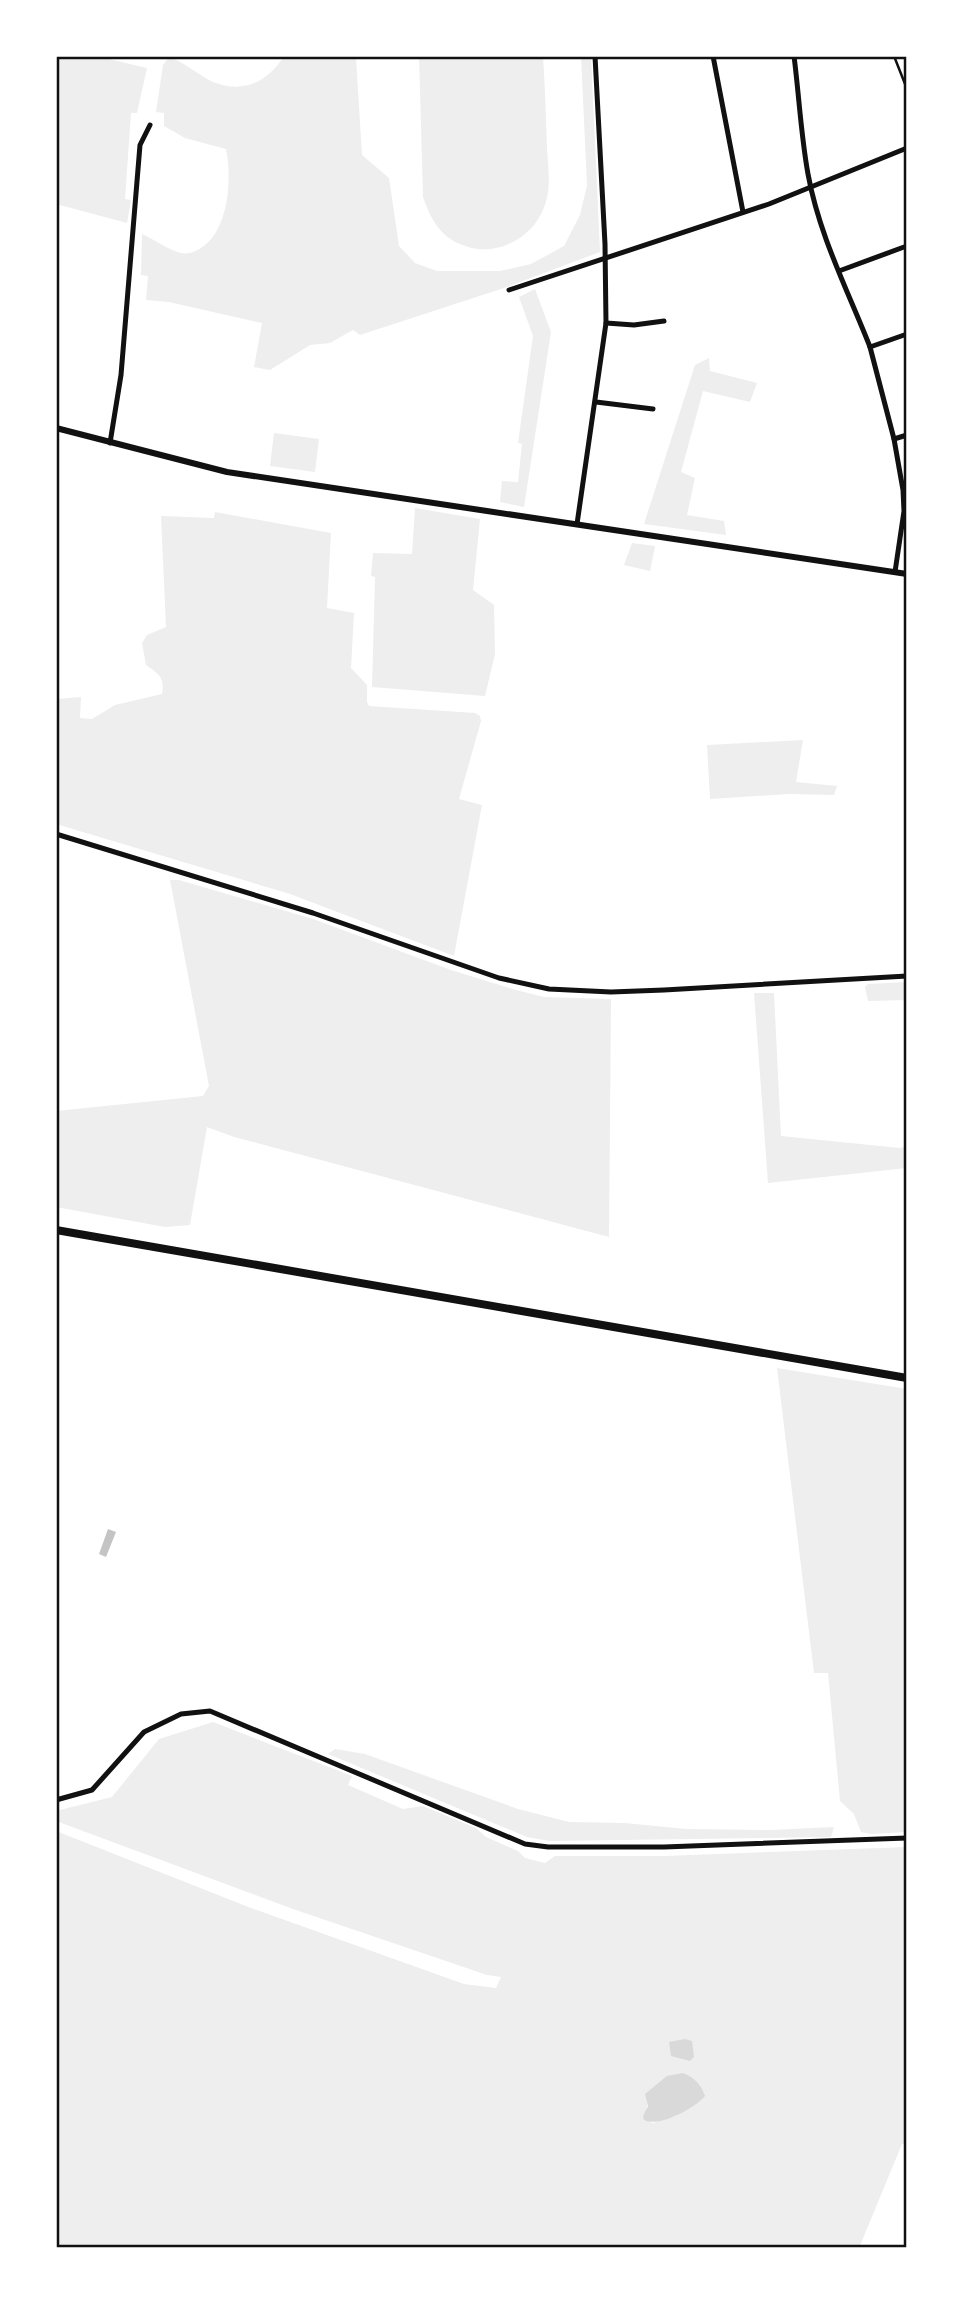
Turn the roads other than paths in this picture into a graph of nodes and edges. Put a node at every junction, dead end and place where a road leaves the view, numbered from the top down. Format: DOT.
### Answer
graph roads {
  1 [pos="595,56"];
  2 [pos="713,56"];
  3 [pos="794,56"];
  4 [pos="894,56"];
  5 [pos="907,89"];
  6 [pos="150,125"];
  7 [pos="907,148"];
  8 [pos="812,188"];
  9 [pos="743,212"];
  10 [pos="904,247"];
  11 [pos="606,257"];
  12 [pos="839,271"];
  13 [pos="509,290"];
  14 [pos="664,321"];
  15 [pos="606,323"];
  16 [pos="907,334"];
  17 [pos="870,347"];
  18 [pos="596,402"];
  19 [pos="653,409"];
  20 [pos="56,428"];
  21 [pos="907,435"];
  22 [pos="894,439"];
  23 [pos="110,443"];
  24 [pos="576,524"];
  25 [pos="895,572"];
  26 [pos="907,574"];
  27 [pos="56,834"];
  28 [pos="907,976"];
  29 [pos="56,1230"];
  30 [pos="907,1378"];
  31 [pos="56,1800"];
  32 [pos="907,1838"];
  1 -- 11 [label="street"];
  2 -- 9 [label="street"];
  3 -- 8 [label="street"];
  4 -- 5 [label="lane"];
  6 -- 23 [label="street"];
  7 -- 8 [label="street"];
  8 -- 9 [label="street"];
  8 -- 12 [label="street"];
  9 -- 11 [label="street"];
  10 -- 12 [label="street"];
  11 -- 13 [label="street"];
  11 -- 15 [label="street"];
  12 -- 17 [label="street"];
  14 -- 15 [label="street"];
  15 -- 18 [label="street"];
  16 -- 17 [label="street"];
  17 -- 22 [label="street"];
  18 -- 19 [label="street"];
  18 -- 24 [label="street"];
  20 -- 23 [label="street"];
  21 -- 22 [label="street"];
  22 -- 25 [label="street"];
  23 -- 24 [label="street"];
  24 -- 25 [label="street"];
  25 -- 26 [label="street"];
  27 -- 28 [label="street"];
  29 -- 30 [label="main road"];
  31 -- 32 [label="street"];
}
